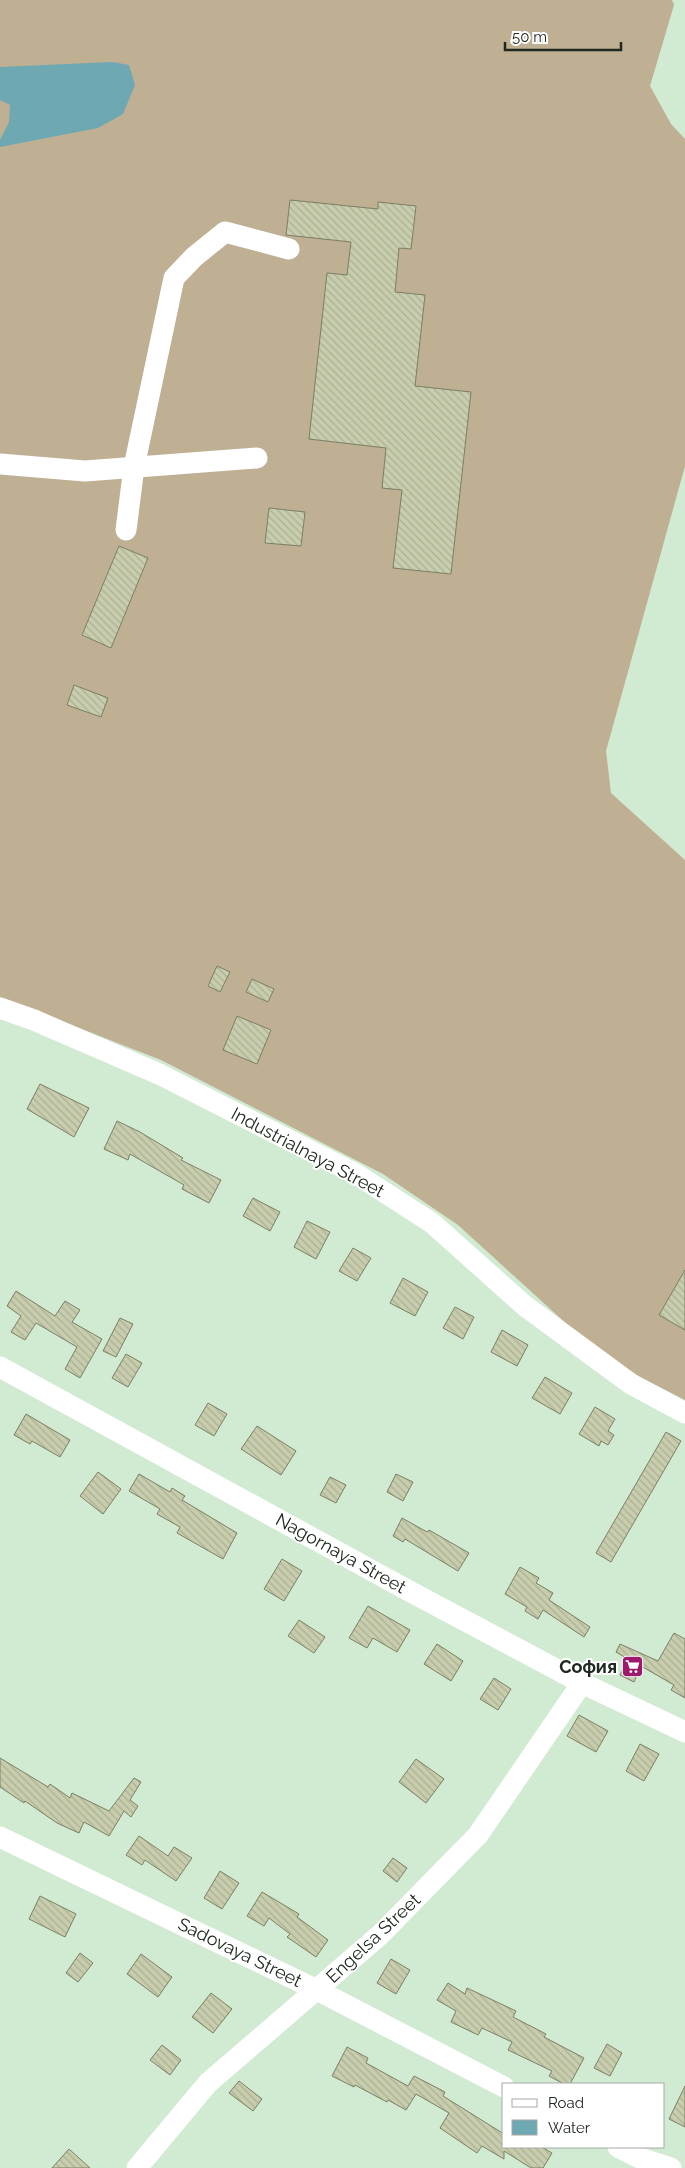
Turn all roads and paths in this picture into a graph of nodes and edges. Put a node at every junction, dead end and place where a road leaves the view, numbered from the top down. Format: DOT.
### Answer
graph roads {
  1 [pos="289,249"];
  2 [pos="257,458"];
  3 [pos="0,464"];
  4 [pos="134,467"];
  5 [pos="126,530"];
  6 [pos="0,1008"];
  7 [pos="0,1367"];
  8 [pos="685,1413"];
  9 [pos="582,1683"];
  10 [pos="685,1732"];
  11 [pos="0,1837"];
  12 [pos="317,1990"];
  13 [pos="502,2086"];
  14 [pos="620,2148"];
  15 [pos="137,2168"];
  16 [pos="671,2168"];
  1 -- 4 [label="street"];
  2 -- 4 [label="street"];
  3 -- 4 [label="street"];
  4 -- 5 [label="street"];
  6 -- 8 [label="street, Industrialnaya Street"];
  7 -- 9 [label="street, Nagornaya Street"];
  9 -- 10 [label="street, Nagornaya Street"];
  9 -- 12 [label="street, Engelsa Street"];
  11 -- 12 [label="street, Sadovaya Street"];
  12 -- 13 [label="street, Sadovaya Street"];
  12 -- 15 [label="street, Engelsa Street"];
  14 -- 16 [label="street"];
}
